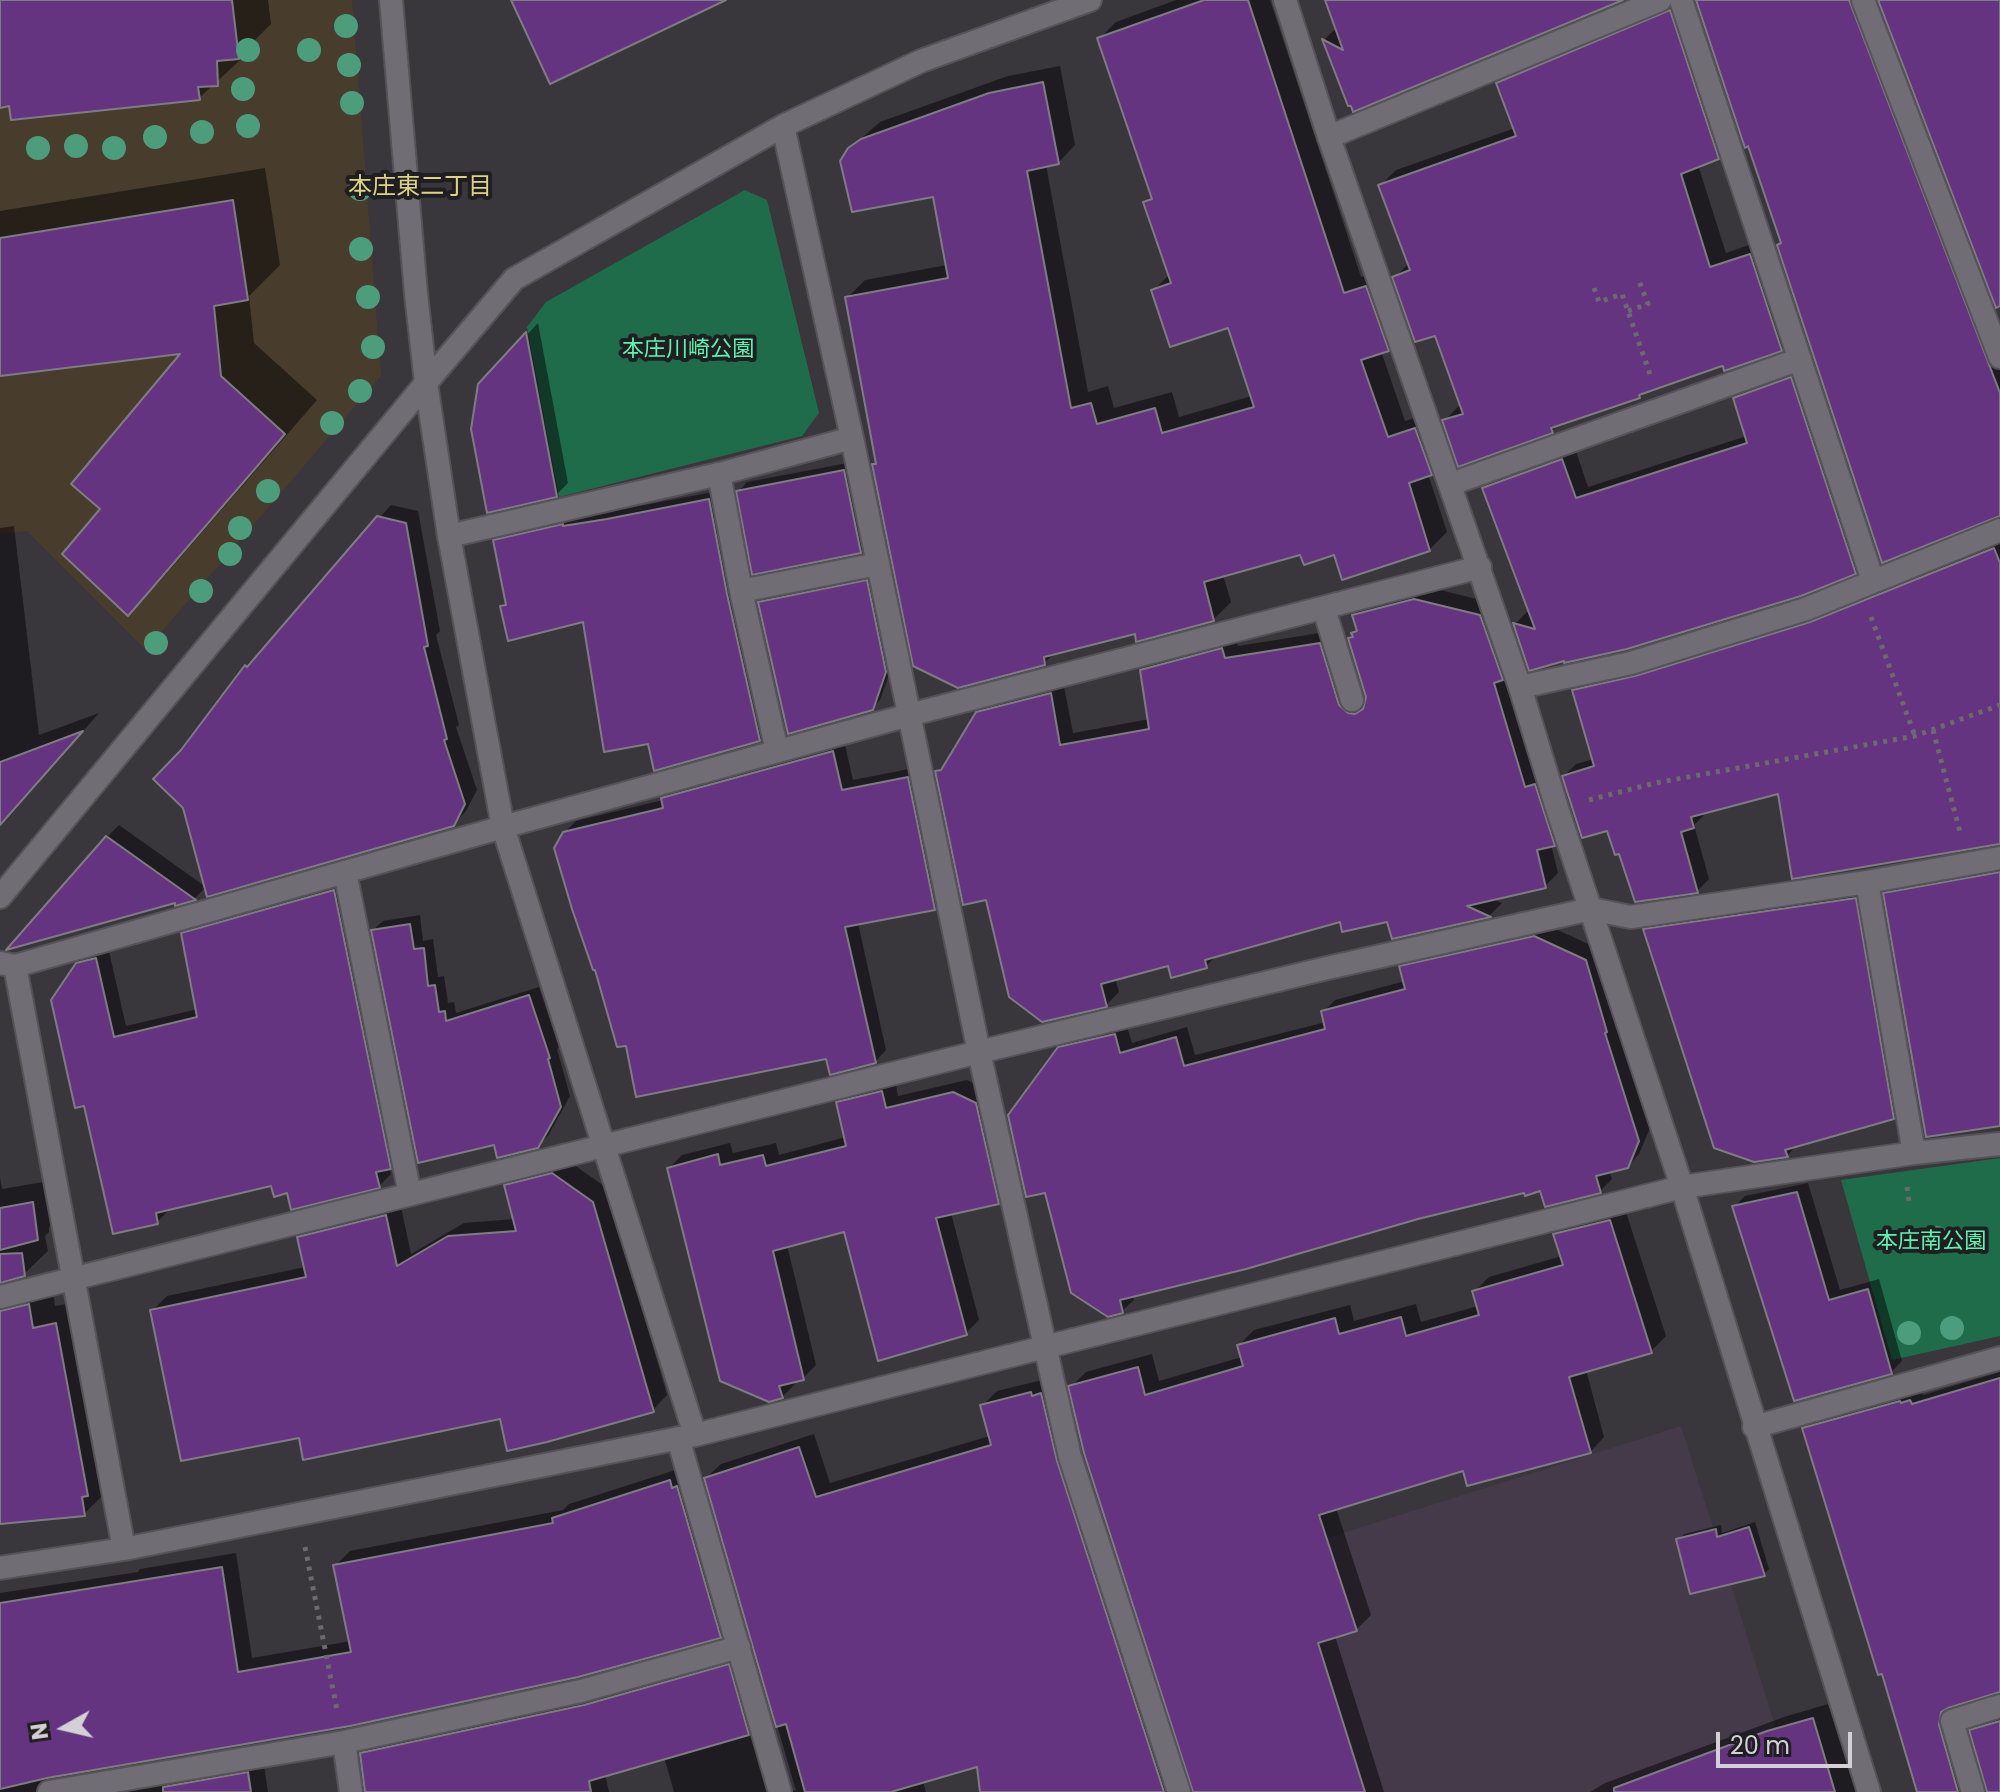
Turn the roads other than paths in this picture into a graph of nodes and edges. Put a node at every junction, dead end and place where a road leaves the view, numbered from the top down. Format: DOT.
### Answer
graph roads {
  1 [pos="391,0"];
  2 [pos="1090,0"];
  3 [pos="1285,0"];
  4 [pos="1660,0"];
  5 [pos="1681,0"];
  6 [pos="1863,0"];
  7 [pos="783,126"];
  8 [pos="1329,137"];
  9 [pos="2000,357"];
  10 [pos="1800,359"];
  11 [pos="426,383"];
  12 [pos="852,438"];
  13 [pos="719,474"];
  14 [pos="1451,484"];
  15 [pos="2000,530"];
  16 [pos="449,536"];
  17 [pos="878,564"];
  18 [pos="1480,567"];
  19 [pos="1867,584"];
  20 [pos="741,591"];
  21 [pos="1324,609"];
  22 [pos="1520,687"];
  23 [pos="1352,700"];
  24 [pos="909,715"];
  25 [pos="777,751"];
  26 [pos="503,827"];
  27 [pos="2000,858"];
  28 [pos="345,872"];
  29 [pos="1867,882"];
  30 [pos="0,897"];
  31 [pos="1591,909"];
  32 [pos="7,965"];
  33 [pos="979,1052"];
  34 [pos="2000,1144"];
  35 [pos="605,1146"];
  36 [pos="1914,1153"];
  37 [pos="1682,1187"];
  38 [pos="410,1194"];
  39 [pos="72,1279"];
  40 [pos="0,1297"];
  41 [pos="1045,1345"];
  42 [pos="2000,1358"];
  43 [pos="1754,1427"];
  44 [pos="686,1436"];
  45 [pos="124,1549"];
  46 [pos="0,1568"];
  47 [pos="739,1647"];
  48 [pos="2000,1706"];
  49 [pos="344,1742"];
  50 [pos="49,1792"];
  51 [pos="351,1792"];
  52 [pos="780,1792"];
  53 [pos="1179,1792"];
  54 [pos="1869,1792"];
  55 [pos="1973,1792"];
  1 -- 11 [label="street"];
  2 -- 7 [label="street"];
  3 -- 8 [label="street"];
  4 -- 8 [label="street"];
  5 -- 10 [label="street"];
  6 -- 9 [label="street"];
  7 -- 11 [label="street"];
  7 -- 12 [label="street"];
  8 -- 14 [label="street"];
  10 -- 14 [label="street"];
  10 -- 19 [label="street"];
  11 -- 16 [label="street"];
  11 -- 30 [label="street"];
  12 -- 13 [label="street"];
  12 -- 17 [label="street"];
  13 -- 16 [label="street"];
  13 -- 20 [label="street"];
  14 -- 18 [label="street"];
  15 -- 19 [label="street"];
  16 -- 26 [label="street"];
  17 -- 20 [label="street"];
  17 -- 24 [label="street"];
  18 -- 21 [label="street"];
  18 -- 22 [label="street"];
  19 -- 22 [label="street"];
  20 -- 25 [label="street"];
  21 -- 23 [label="street"];
  21 -- 24 [label="street"];
  22 -- 31 [label="street"];
  24 -- 25 [label="street"];
  24 -- 33 [label="street"];
  25 -- 26 [label="street"];
  26 -- 28 [label="street"];
  26 -- 35 [label="street"];
  27 -- 29 [label="street"];
  28 -- 32 [label="street"];
  28 -- 38 [label="street"];
  29 -- 31 [label="street"];
  29 -- 36 [label="street"];
  31 -- 33 [label="street"];
  31 -- 37 [label="street"];
  32 -- 39 [label="street"];
  33 -- 35 [label="street"];
  33 -- 41 [label="street"];
  34 -- 36 [label="street"];
  35 -- 38 [label="street"];
  35 -- 44 [label="street"];
  36 -- 37 [label="street"];
  37 -- 41 [label="street"];
  37 -- 43 [label="street"];
  38 -- 39 [label="street"];
  39 -- 40 [label="street"];
  39 -- 45 [label="street"];
  41 -- 44 [label="street"];
  41 -- 53 [label="street"];
  42 -- 43 [label="street"];
  43 -- 54 [label="street"];
  44 -- 45 [label="street"];
  44 -- 47 [label="street"];
  45 -- 46 [label="street"];
  47 -- 49 [label="street"];
  47 -- 52 [label="street"];
  48 -- 55 [label="street"];
  49 -- 50 [label="street"];
  49 -- 51 [label="street"];
}
